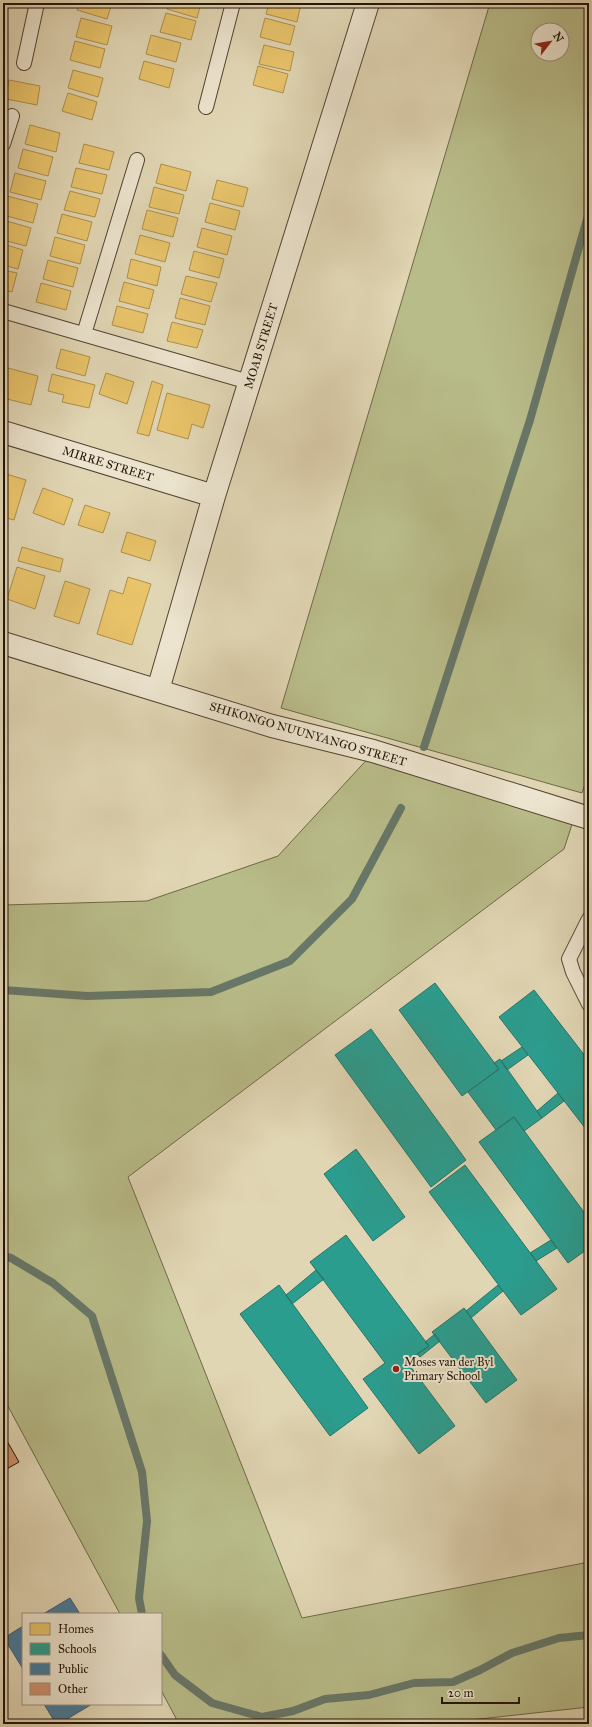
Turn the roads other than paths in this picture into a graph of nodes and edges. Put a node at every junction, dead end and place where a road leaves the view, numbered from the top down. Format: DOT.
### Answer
graph roads {
  1 [pos="37,3"];
  2 [pos="233,3"];
  3 [pos="368,3"];
  4 [pos="24,63"];
  5 [pos="206,106"];
  6 [pos="12,116"];
  7 [pos="3,144"];
  8 [pos="137,160"];
  9 [pos="3,310"];
  10 [pos="84,334"];
  11 [pos="249,382"];
  12 [pos="3,432"];
  13 [pos="214,496"];
  14 [pos="3,643"];
  15 [pos="158,690"];
  16 [pos="589,818"];
  17 [pos="589,919"];
  18 [pos="589,1004"];
  1 -- 4 [label="lane"];
  2 -- 5 [label="lane"];
  3 -- 11 [label="street, MOAB STREET"];
  6 -- 7 [label="lane"];
  8 -- 10 [label="lane"];
  9 -- 10 [label="lane"];
  10 -- 11 [label="lane"];
  11 -- 13 [label="street, MOAB STREET"];
  12 -- 13 [label="street, MIRRE STREET"];
  13 -- 15 [label="street, MOAB STREET"];
  14 -- 15 [label="street, SHIKONGO NUUNYANGO STREET"];
  15 -- 16 [label="street, SHIKONGO NUUNYANGO STREET"];
  17 -- 18 [label="lane"];
}
